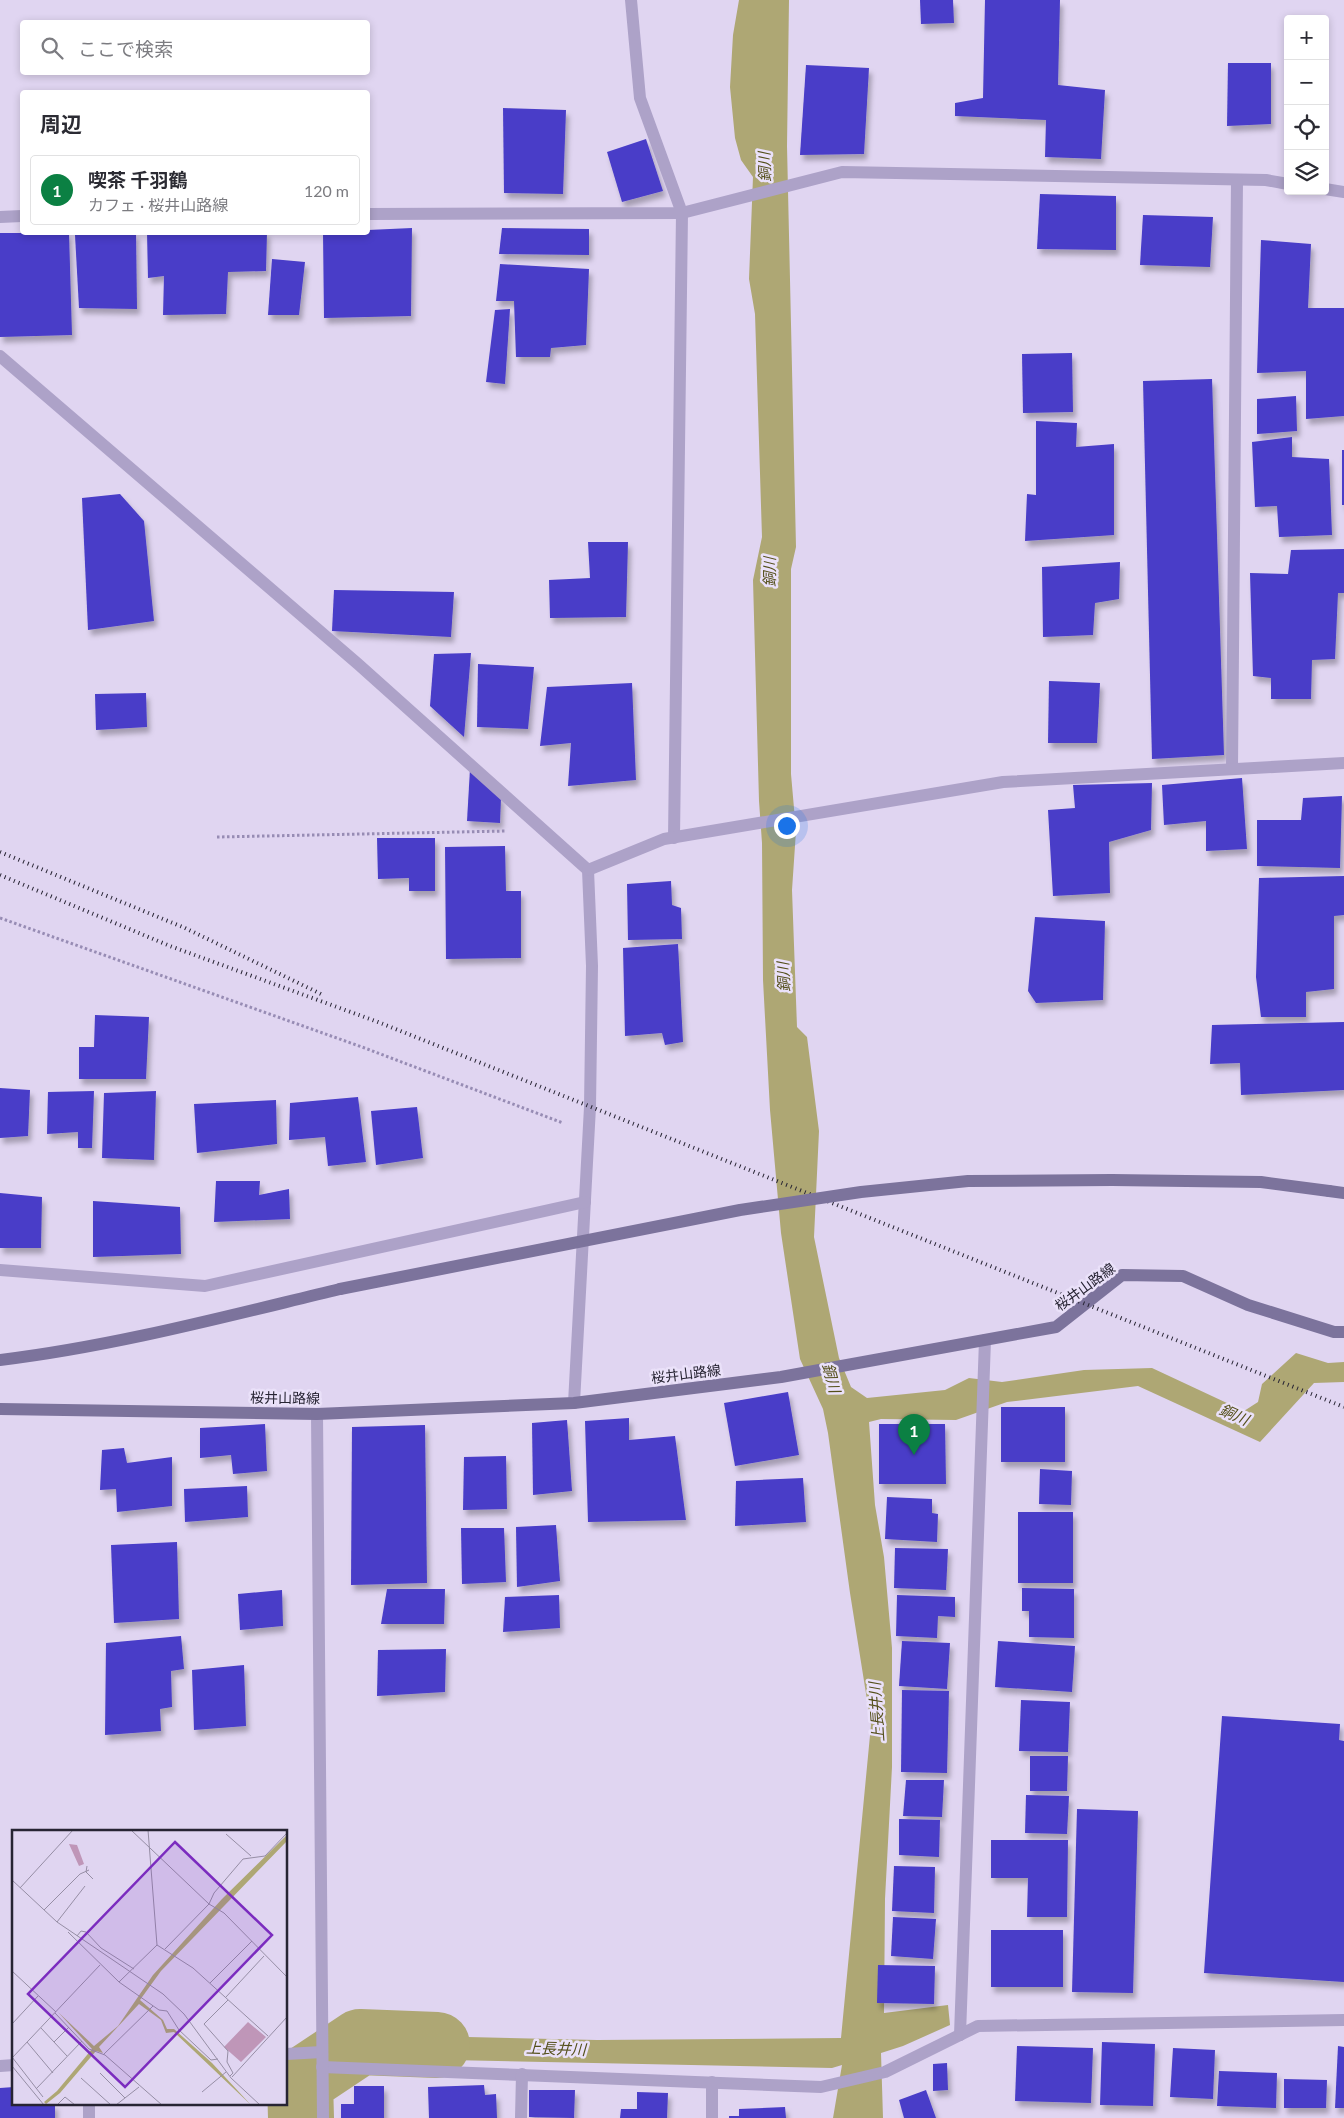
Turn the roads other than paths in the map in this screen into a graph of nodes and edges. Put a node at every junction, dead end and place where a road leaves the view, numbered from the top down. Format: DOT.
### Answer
graph roads {
  1 [pos="631,0"];
  2 [pos="1237,180"];
  3 [pos="1284,184"];
  4 [pos="1329,190"];
  5 [pos="1344,192"];
  6 [pos="682,213"];
  7 [pos="370,214"];
  8 [pos="20,216"];
  9 [pos="0,217"];
  10 [pos="0,356"];
  11 [pos="1344,763"];
  12 [pos="1232,769"];
  13 [pos="674,838"];
  14 [pos="588,870"];
  15 [pos="1344,1193"];
  16 [pos="585,1202"];
  17 [pos="0,1270"];
  18 [pos="1344,1332"];
  19 [pos="985,1340"];
  20 [pos="0,1360"];
  21 [pos="574,1403"];
  22 [pos="0,1409"];
  23 [pos="317,1414"];
  24 [pos="1344,2020"];
  25 [pos="960,2035"];
  26 [pos="322,2052"];
  27 [pos="288,2054"];
  28 [pos="322,2067"];
  29 [pos="522,2074"];
  30 [pos="712,2082"];
  31 [pos="323,2118"];
  32 [pos="521,2118"];
  33 [pos="712,2118"];
  1 -- 6 [label="street"];
  2 -- 3 [label="street"];
  2 -- 6 [label="street"];
  2 -- 12 [label="street"];
  4 -- 5 [label="street"];
  6 -- 7 [label="street"];
  6 -- 13 [label="street"];
  8 -- 9 [label="street"];
  10 -- 14 [label="street"];
  11 -- 12 [label="street"];
  12 -- 13 [label="street"];
  13 -- 14 [label="street"];
  14 -- 16 [label="street"];
  15 -- 20 [label="main road, bridge"];
  16 -- 17 [label="street"];
  16 -- 21 [label="street"];
  18 -- 19 [label="main road, 桜井山路線"];
  19 -- 21 [label="main road, 桜井山路線"];
  19 -- 25 [label="street"];
  21 -- 23 [label="main road, 桜井山路線"];
  22 -- 23 [label="main road, 桜井山路線"];
  23 -- 26 [label="street"];
  24 -- 25 [label="street"];
  25 -- 30 [label="street"];
  26 -- 27 [label="street"];
  26 -- 28 [label="street"];
  28 -- 29 [label="street"];
  28 -- 31 [label="street"];
  29 -- 30 [label="street"];
  29 -- 32 [label="street"];
  30 -- 33 [label="street"];
}
